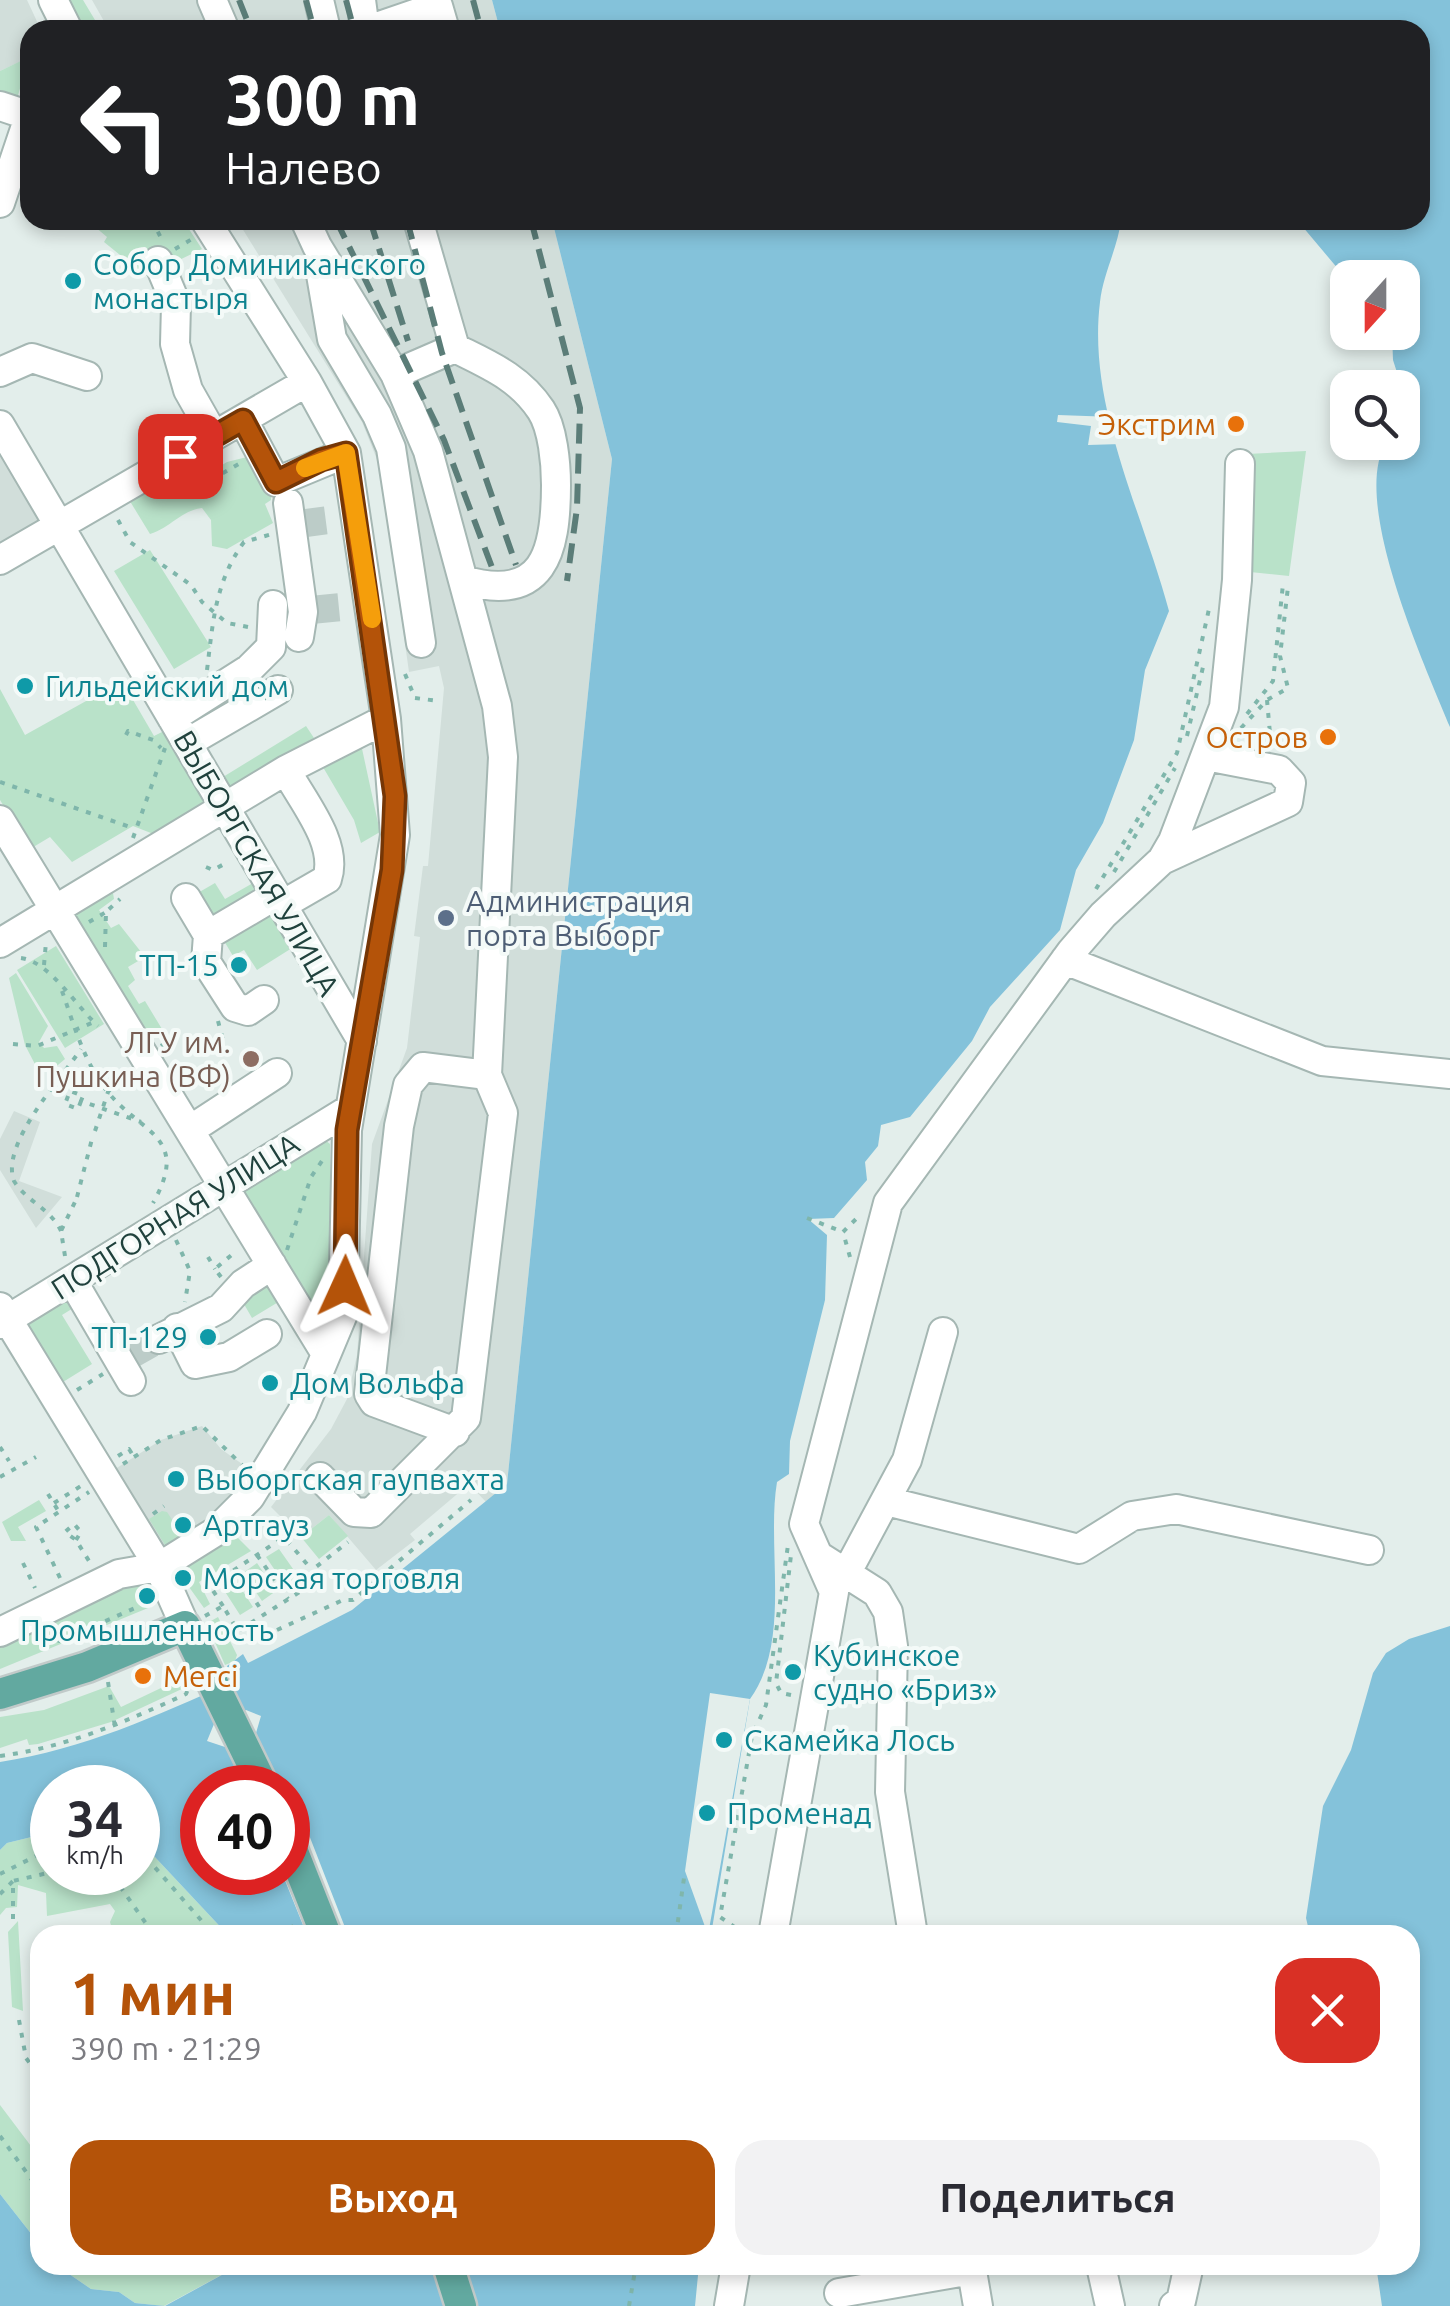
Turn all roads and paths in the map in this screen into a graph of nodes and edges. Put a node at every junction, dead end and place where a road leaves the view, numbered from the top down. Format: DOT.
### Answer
graph roads {
  1 [pos="397,20"];
  2 [pos="442,20"];
  3 [pos="20,144"];
  4 [pos="0,202"];
  5 [pos="211,230"];
  6 [pos="309,230"];
  7 [pos="421,230"];
  8 [pos="316,246"];
  9 [pos="158,262"];
  10 [pos="454,348"];
  11 [pos="0,372"];
  12 [pos="395,374"];
  13 [pos="87,376"];
  14 [pos="308,382"];
  15 [pos="243,420"];
  16 [pos="0,426"];
  17 [pos="214,436"];
  18 [pos="346,453"];
  19 [pos="1240,464"];
  20 [pos="237,465"];
  21 [pos="146,475"];
  22 [pos="106,499"];
  23 [pos="286,522"];
  24 [pos="59,526"];
  25 [pos="0,560"];
  26 [pos="463,580"];
  27 [pos="1210,603"];
  28 [pos="1217,606"];
  29 [pos="216,613"];
  30 [pos="273,615"];
  31 [pos="304,620"];
  32 [pos="420,643"];
  33 [pos="404,674"];
  34 [pos="268,692"];
  35 [pos="204,698"];
  36 [pos="440,700"];
  37 [pos="386,720"];
  38 [pos="126,735"];
  39 [pos="173,738"];
  40 [pos="1206,756"];
  41 [pos="286,770"];
  42 [pos="0,782"];
  43 [pos="224,808"];
  44 [pos="0,820"];
  45 [pos="241,854"];
  46 [pos="1162,860"];
  47 [pos="206,867"];
  48 [pos="120,890"];
  49 [pos="186,898"];
  50 [pos="1091,898"];
  51 [pos="279,900"];
  52 [pos="1095,905"];
  53 [pos="55,910"];
  54 [pos="106,912"];
  55 [pos="78,928"];
  56 [pos="208,935"];
  57 [pos="4,943"];
  58 [pos="105,950"];
  59 [pos="1065,960"];
  60 [pos="62,991"];
  61 [pos="264,1000"];
  62 [pos="94,1022"];
  63 [pos="104,1030"];
  64 [pos="76,1032"];
  65 [pos="170,1040"];
  66 [pos="362,1041"];
  67 [pos="13,1044"];
  68 [pos="176,1044"];
  69 [pos="82,1049"];
  70 [pos="145,1058"];
  71 [pos="277,1073"];
  72 [pos="1450,1074"];
  73 [pos="487,1075"];
  74 [pos="108,1092"];
  75 [pos="81,1101"];
  76 [pos="102,1109"];
  77 [pos="350,1109"];
  78 [pos="145,1123"];
  79 [pos="190,1130"];
  80 [pos="334,1148"];
  81 [pos="224,1186"];
  82 [pos="162,1188"];
  83 [pos="868,1207"];
  84 [pos="160,1213"];
  85 [pos="807,1218"];
  86 [pos="61,1231"];
  87 [pos="843,1232"];
  88 [pos="208,1257"];
  89 [pos="272,1265"];
  90 [pos="853,1267"];
  91 [pos="215,1269"];
  92 [pos="72,1280"];
  93 [pos="2,1317"];
  94 [pos="287,1322"];
  95 [pos="943,1332"];
  96 [pos="168,1333"];
  97 [pos="326,1354"];
  98 [pos="126,1367"];
  99 [pos="96,1379"];
  100 [pos="68,1395"];
  101 [pos="456,1432"];
  102 [pos="0,1447"];
  103 [pos="130,1449"];
  104 [pos="36,1457"];
  105 [pos="134,1457"];
  106 [pos="9,1462"];
  107 [pos="115,1470"];
  108 [pos="250,1470"];
  109 [pos="0,1477"];
  110 [pos="320,1478"];
  111 [pos="92,1480"];
  112 [pos="96,1488"];
  113 [pos="48,1494"];
  114 [pos="471,1500"];
  115 [pos="886,1501"];
  116 [pos="54,1503"];
  117 [pos="164,1506"];
  118 [pos="59,1512"];
  119 [pos="148,1517"];
  120 [pos="76,1540"];
  121 [pos="348,1542"];
  122 [pos="1369,1550"];
  123 [pos="83,1551"];
  124 [pos="256,1555"];
  125 [pos="822,1558"];
  126 [pos="22,1563"];
  127 [pos="159,1568"];
  128 [pos="234,1570"];
  129 [pos="312,1570"];
  130 [pos="847,1572"];
  131 [pos="358,1585"];
  132 [pos="66,1590"];
  133 [pos="364,1591"];
  134 [pos="288,1599"];
  135 [pos="42,1602"];
  136 [pos="100,1605"];
  137 [pos="223,1606"];
  138 [pos="134,1608"];
  139 [pos="264,1614"];
  140 [pos="108,1620"];
  141 [pos="195,1621"];
  142 [pos="277,1630"];
  143 [pos="0,1632"];
  144 [pos="31,1636"];
  145 [pos="197,1674"];
  146 [pos="109,1686"];
  147 [pos="0,1694"];
  148 [pos="802,1697"];
  149 [pos="115,1727"];
  150 [pos="0,1756"];
  151 [pos="250,1765"];
  152 [pos="30,1859"];
  153 [pos="685,1872"];
  154 [pos="160,1873"];
  155 [pos="0,1874"];
  156 [pos="30,1877"];
  157 [pos="13,1881"];
  158 [pos="0,1894"];
  159 [pos="126,1895"];
  160 [pos="310,1895"];
  161 [pos="12,1920"];
  162 [pos="145,1925"];
  163 [pos="205,1925"];
  164 [pos="322,1925"];
  165 [pos="677,1925"];
  166 [pos="731,1925"];
  167 [pos="776,1925"];
  168 [pos="911,1925"];
  169 [pos="19,2020"];
  170 [pos="30,2063"];
  171 [pos="0,2136"];
  172 [pos="30,2177"];
  173 [pos="451,2275"];
  174 [pos="634,2275"];
  175 [pos="734,2275"];
  176 [pos="935,2275"];
  177 [pos="973,2275"];
  178 [pos="1104,2275"];
  179 [pos="1186,2275"];
  180 [pos="839,2293"];
  181 [pos="461,2306"];
  182 [pos="629,2306"];
  183 [pos="729,2306"];
  184 [pos="978,2306"];
  185 [pos="1110,2306"];
  186 [pos="1174,2306"];
  1 -- 2 [label="street"];
  3 -- 4 [label="street"];
  5 -- 14 [label="street"];
  6 -- 8 [label="street"];
  7 -- 10 [label="street"];
  8 -- 12 [label="street"];
  8 -- 32 [label="street"];
  9 -- 17 [label="street"];
  10 -- 12 [label="street"];
  10 -- 26 [label="street"];
  11 -- 13 [label="street"];
  12 -- 26 [label="street"];
  14 -- 15 [label="street"];
  14 -- 18 [label="street"];
  15 -- 17 [label="street"];
  15 -- 18 [label="street"];
  16 -- 24 [label="street, ВЫБОРГСКАЯ УЛИЦА"];
  17 -- 21 [label="street"];
  18 -- 37 [label="street"];
  19 -- 40 [label="street"];
  20 -- 21 [label="path"];
  21 -- 22 [label="street"];
  22 -- 24 [label="street"];
  22 -- 29 [label="path"];
  23 -- 29 [label="path"];
  23 -- 31 [label="street"];
  24 -- 25 [label="street"];
  24 -- 39 [label="street, ВЫБОРГСКАЯ УЛИЦА"];
  26 -- 73 [label="street"];
  27 -- 50 [label="path"];
  28 -- 52 [label="path"];
  29 -- 30 [label="path"];
  29 -- 35 [label="path"];
  30 -- 35 [label="street"];
  33 -- 36 [label="path"];
  34 -- 39 [label="street"];
  35 -- 39 [label="street"];
  37 -- 41 [label="street"];
  37 -- 66 [label="street"];
  38 -- 39 [label="path"];
  39 -- 42 [label="path"];
  39 -- 43 [label="street, ВЫБОРГСКАЯ УЛИЦА"];
  40 -- 46 [label="street"];
  40 -- 46 [label="street"];
  41 -- 43 [label="street"];
  41 -- 51 [label="street"];
  43 -- 51 [label="street, ВЫБОРГСКАЯ УЛИЦА"];
  43 -- 53 [label="street"];
  44 -- 53 [label="street"];
  45 -- 47 [label="path"];
  46 -- 59 [label="street"];
  48 -- 54 [label="path"];
  49 -- 56 [label="street"];
  51 -- 56 [label="street"];
  51 -- 66 [label="street, ВЫБОРГСКАЯ УЛИЦА"];
  53 -- 57 [label="street"];
  53 -- 70 [label="street"];
  54 -- 55 [label="path"];
  54 -- 58 [label="path"];
  56 -- 61 [label="street"];
  57 -- 60 [label="path"];
  59 -- 72 [label="street"];
  59 -- 125 [label="street"];
  60 -- 62 [label="path"];
  60 -- 64 [label="path"];
  62 -- 63 [label="path"];
  62 -- 64 [label="path"];
  64 -- 67 [label="path"];
  64 -- 69 [label="path"];
  65 -- 68 [label="path"];
  66 -- 77 [label="street"];
  69 -- 74 [label="path"];
  69 -- 86 [label="path"];
  70 -- 74 [label="path"];
  70 -- 79 [label="street"];
  71 -- 79 [label="street"];
  73 -- 101 [label="street"];
  73 -- 101 [label="street"];
  74 -- 76 [label="path"];
  74 -- 78 [label="path"];
  75 -- 76 [label="path"];
  76 -- 78 [label="path"];
  76 -- 86 [label="path"];
  77 -- 81 [label="street, ПОДГОРНАЯ УЛИЦА"];
  77 -- 97 [label="street"];
  78 -- 82 [label="path"];
  79 -- 81 [label="street"];
  80 -- 89 [label="path"];
  81 -- 84 [label="street, ПОДГОРНАЯ УЛИЦА"];
  81 -- 89 [label="street"];
  82 -- 84 [label="path"];
  82 -- 84 [label="path"];
  83 -- 87 [label="path"];
  84 -- 92 [label="street, ПОДГОРНАЯ УЛИЦА"];
  84 -- 96 [label="path"];
  85 -- 87 [label="path"];
  86 -- 92 [label="path"];
  87 -- 90 [label="path"];
  88 -- 91 [label="path"];
  89 -- 94 [label="street"];
  89 -- 96 [label="street"];
  92 -- 93 [label="street, ПОДГОРНАЯ УЛИЦА"];
  92 -- 98 [label="street"];
  93 -- 127 [label="street"];
  94 -- 96 [label="street"];
  94 -- 97 [label="street"];
  95 -- 115 [label="street"];
  97 -- 127 [label="street"];
  99 -- 100 [label="path"];
  101 -- 110 [label="street"];
  102 -- 106 [label="path"];
  103 -- 105 [label="path"];
  104 -- 109 [label="path"];
  105 -- 107 [label="path"];
  105 -- 108 [label="path"];
  111 -- 116 [label="path"];
  112 -- 118 [label="path"];
  113 -- 116 [label="path"];
  114 -- 133 [label="path"];
  115 -- 122 [label="street"];
  115 -- 130 [label="street"];
  116 -- 118 [label="path"];
  117 -- 119 [label="path"];
  118 -- 132 [label="path"];
  120 -- 123 [label="path"];
  121 -- 129 [label="path"];
  124 -- 128 [label="path"];
  124 -- 129 [label="path"];
  124 -- 134 [label="path"];
  125 -- 130 [label="street"];
  125 -- 167 [label="street"];
  126 -- 135 [label="path"];
  127 -- 141 [label="street"];
  127 -- 143 [label="street"];
  128 -- 137 [label="path"];
  128 -- 139 [label="path"];
  129 -- 134 [label="path"];
  130 -- 168 [label="street"];
  131 -- 133 [label="path"];
  133 -- 142 [label="path"];
  134 -- 139 [label="path"];
  136 -- 140 [label="path"];
  137 -- 139 [label="path"];
  137 -- 141 [label="path"];
  138 -- 140 [label="path"];
  140 -- 144 [label="path"];
  141 -- 145 [label="main road"];
  141 -- 147 [label="main road"];
  145 -- 149 [label="path"];
  145 -- 151 [label="main road"];
  146 -- 149 [label="path"];
  148 -- 166 [label="path"];
  149 -- 150 [label="path"];
  152 -- 155 [label="path"];
  153 -- 165 [label="path"];
  154 -- 163 [label="path"];
  156 -- 157 [label="path"];
  157 -- 158 [label="path"];
  157 -- 161 [label="path"];
  159 -- 162 [label="path"];
  160 -- 164 [label="main road"];
  169 -- 170 [label="path"];
  171 -- 172 [label="path"];
  173 -- 181 [label="main road"];
  174 -- 182 [label="path"];
  175 -- 183 [label="street"];
  176 -- 180 [label="street"];
  177 -- 184 [label="street"];
  178 -- 185 [label="street"];
  179 -- 186 [label="street"];
}
